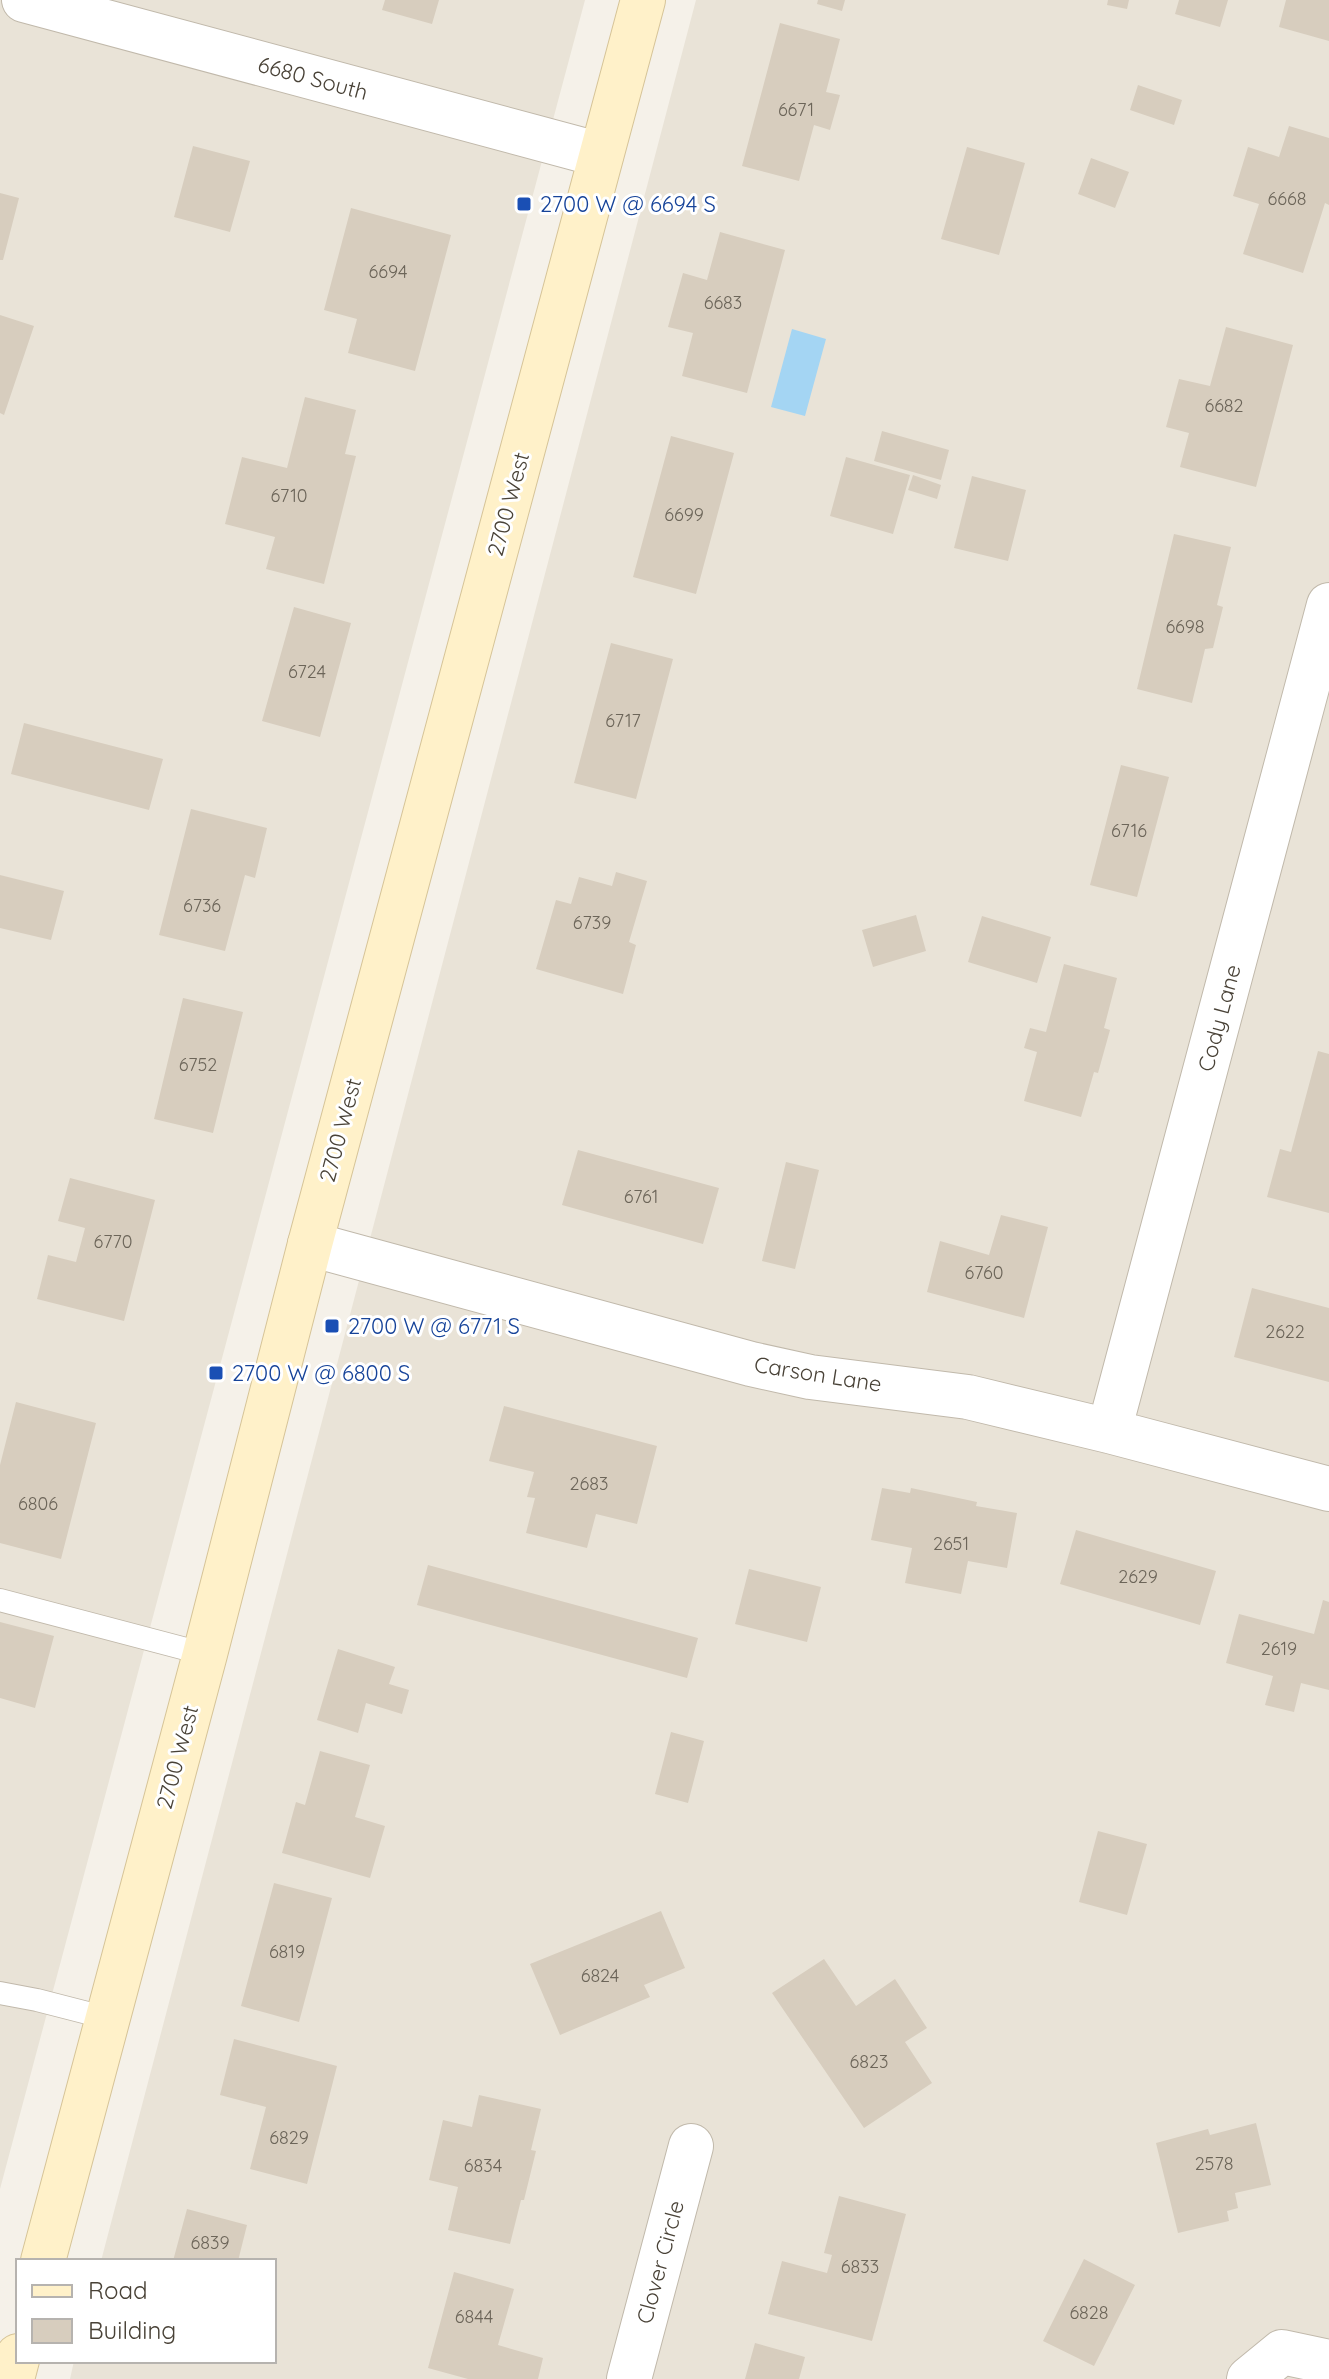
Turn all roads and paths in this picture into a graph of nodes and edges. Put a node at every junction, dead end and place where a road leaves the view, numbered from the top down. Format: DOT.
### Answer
graph roads {
  1 [pos="24,0"];
  2 [pos="643,0"];
  3 [pos="601,155"];
  4 [pos="1329,605"];
  5 [pos="310,1244"];
  6 [pos="1109,1431"];
  7 [pos="1329,1489"];
  8 [pos="0,1600"];
  9 [pos="205,1654"];
  10 [pos="0,1993"];
  11 [pos="107,2018"];
  12 [pos="691,2146"];
  13 [pos="44,2259"];
  14 [pos="1329,2362"];
  15 [pos="1266,2366"];
  16 [pos="629,2379"];
  1 -- 3 [label="street, 6680 South"];
  2 -- 3 [label="main road, 2700 West"];
  3 -- 5 [label="main road, 2700 West"];
  4 -- 6 [label="street, Cody Lane"];
  5 -- 6 [label="street, Carson Lane"];
  5 -- 9 [label="main road, 2700 West"];
  6 -- 7 [label="street, Carson Lane"];
  8 -- 9 [label="lane"];
  9 -- 11 [label="main road, 2700 West"];
  10 -- 11 [label="lane"];
  11 -- 13 [label="main road, 2700 West"];
  12 -- 16 [label="street, Clover Circle"];
  14 -- 15 [label="street"];
}
